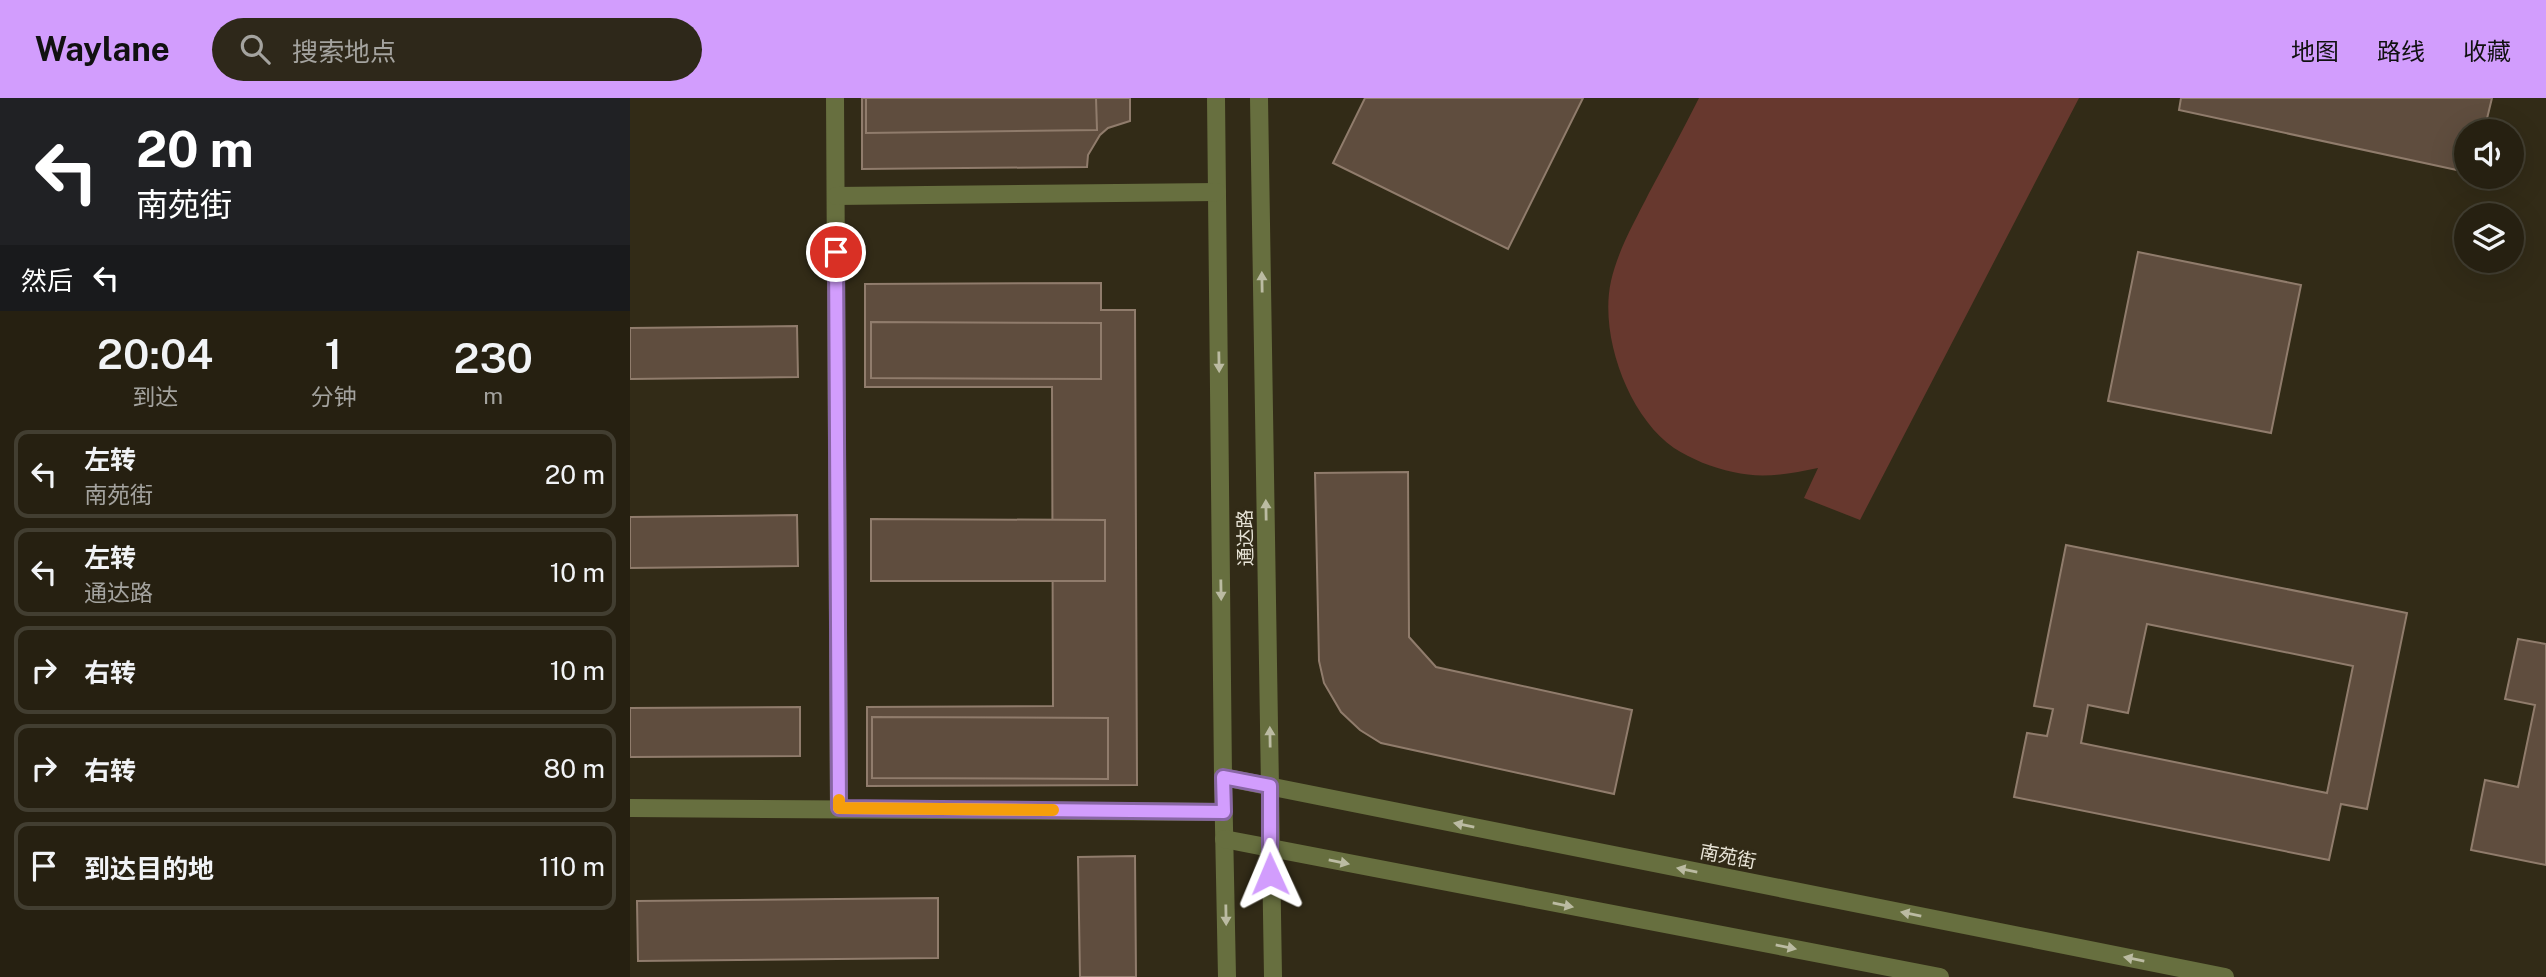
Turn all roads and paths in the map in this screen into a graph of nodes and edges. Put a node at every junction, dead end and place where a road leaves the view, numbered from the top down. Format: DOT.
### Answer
graph roads {
  1 [pos="835,98"];
  2 [pos="1216,98"];
  3 [pos="1259,98"];
  4 [pos="1217,191"];
  5 [pos="836,196"];
  6 [pos="1223,777"];
  7 [pos="1270,786"];
  8 [pos="630,808"];
  9 [pos="839,808"];
  10 [pos="1224,812"];
  11 [pos="1224,839"];
  12 [pos="1270,848"];
  13 [pos="1227,977"];
  14 [pos="1273,977"];
  15 [pos="1940,977"];
  16 [pos="2225,977"];
  1 -- 5 [label="street"];
  2 -- 4 [label="street, 通达路"];
  7 -- 3 [label="street, 通达路, one-way"];
  4 -- 5 [label="street"];
  4 -- 6 [label="street, 通达路, one-way"];
  5 -- 9 [label="street"];
  6 -- 7 [label="street, 南苑街"];
  6 -- 10 [label="street, 通达路"];
  7 -- 12 [label="street, 通达路"];
  16 -- 7 [label="street, 南苑街, one-way"];
  8 -- 9 [label="street"];
  9 -- 10 [label="street"];
  10 -- 11 [label="street, 通达路"];
  11 -- 12 [label="street"];
  11 -- 13 [label="street, 通达路, one-way"];
  12 -- 14 [label="street, 通达路"];
  12 -- 15 [label="street, one-way"];
}
